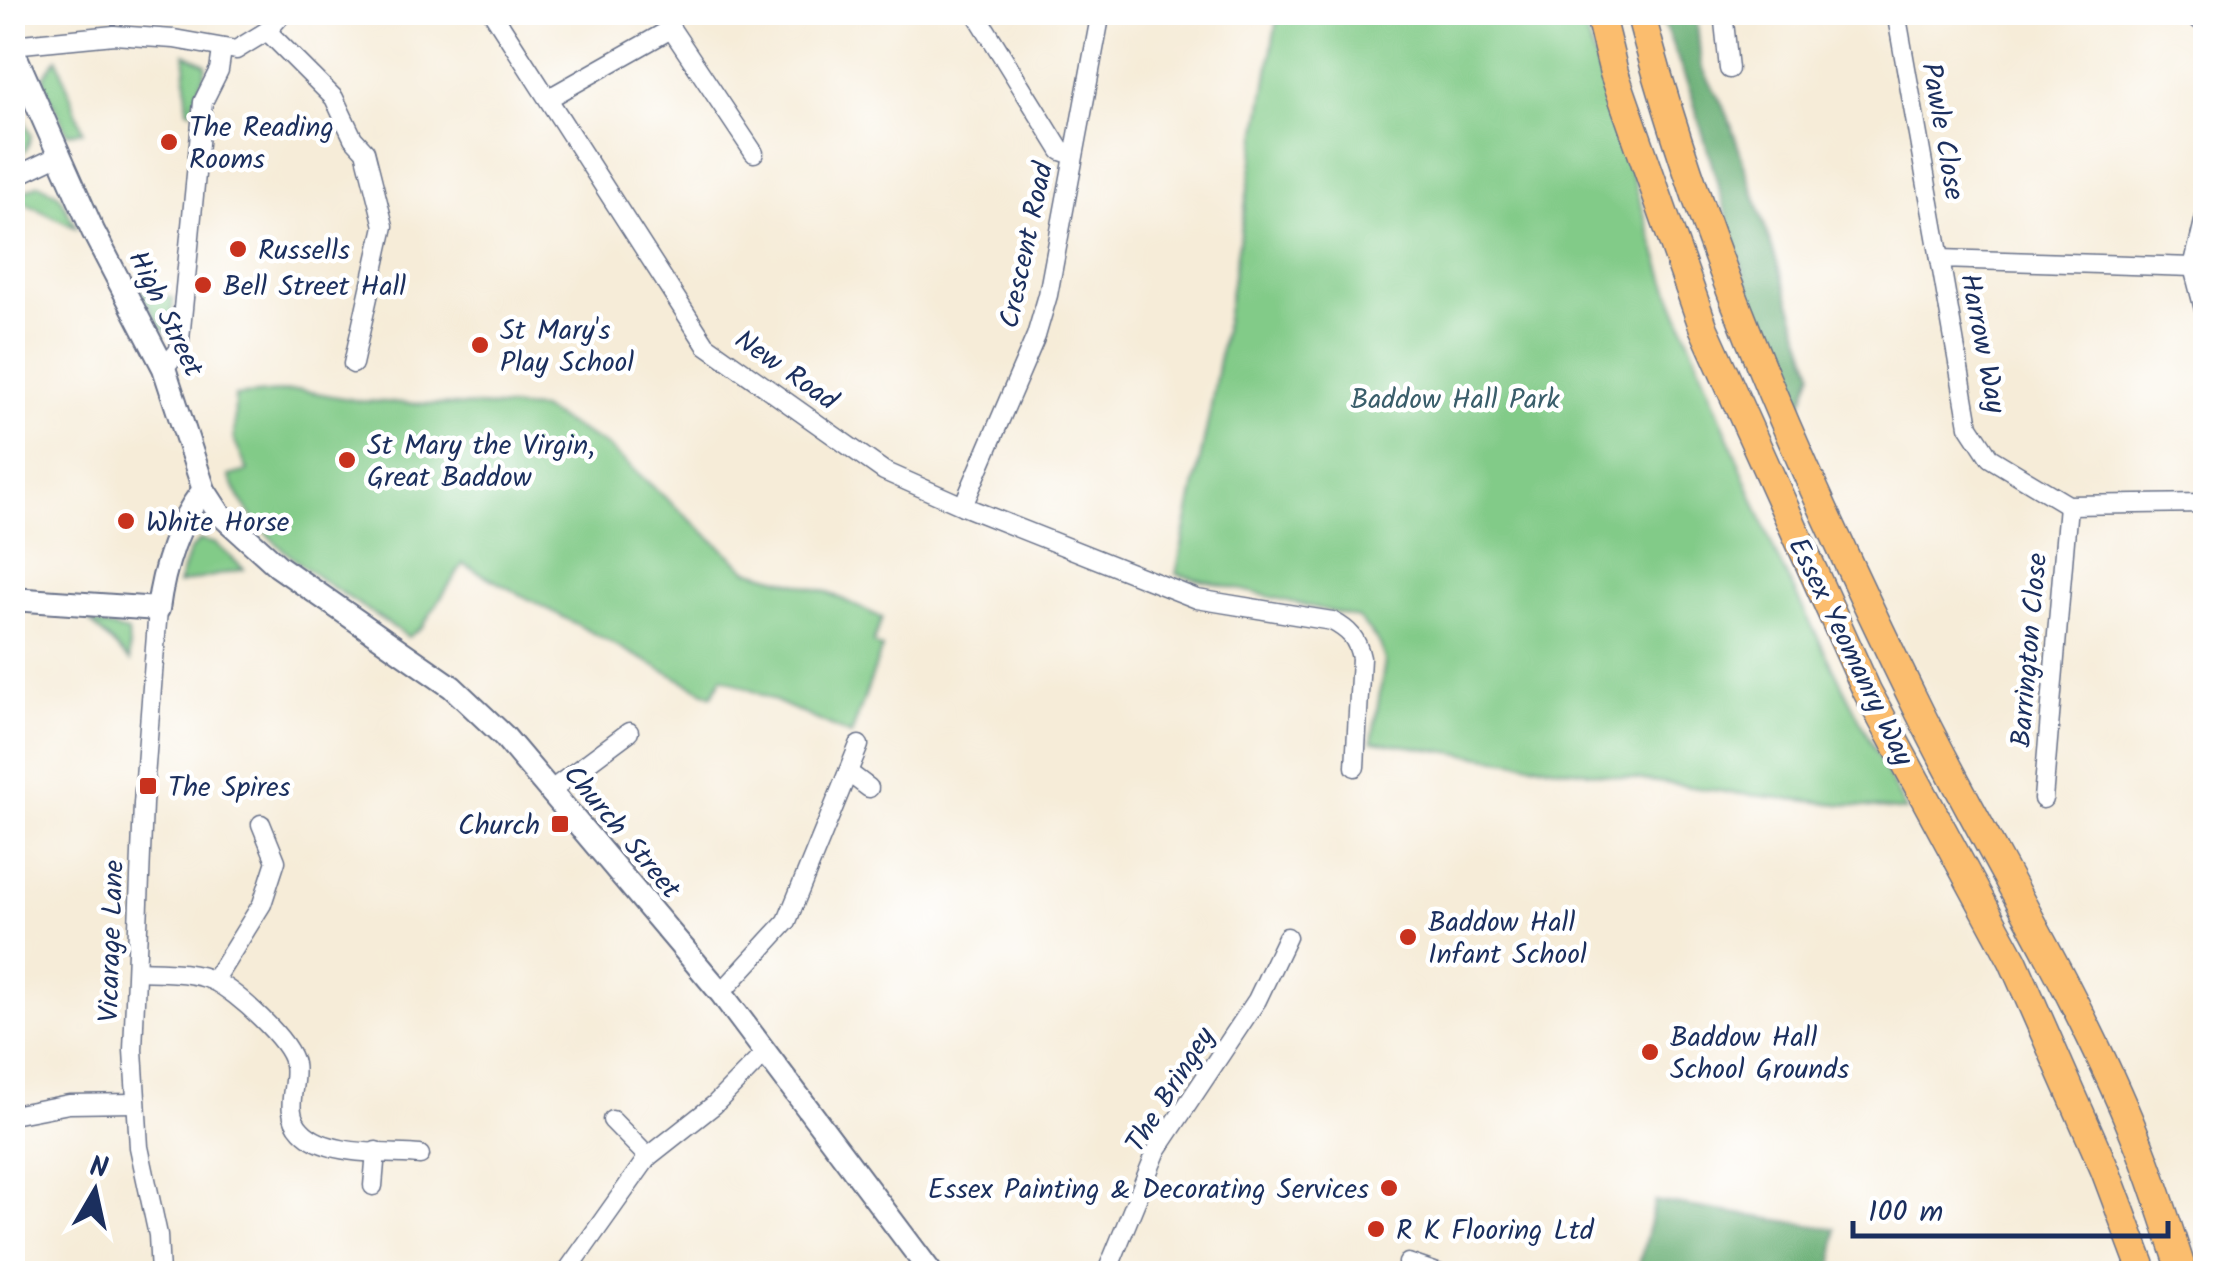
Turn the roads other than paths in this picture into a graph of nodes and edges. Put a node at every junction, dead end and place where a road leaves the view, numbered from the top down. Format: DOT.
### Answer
graph roads {
  1 [pos="284,12"];
  2 [pos="492,12"];
  3 [pos="660,12"];
  4 [pos="975,12"];
  5 [pos="1101,12"];
  6 [pos="1599,12"];
  7 [pos="1640,12"];
  8 [pos="1723,12"];
  9 [pos="1896,12"];
  10 [pos="2189,12"];
  11 [pos="2206,25"];
  12 [pos="671,30"];
  13 [pos="267,32"];
  14 [pos="12,46"];
  15 [pos="222,50"];
  16 [pos="1729,70"];
  17 [pos="549,98"];
  18 [pos="754,153"];
  19 [pos="60,155"];
  20 [pos="1073,155"];
  21 [pos="12,178"];
  22 [pos="2206,213"];
  23 [pos="1940,259"];
  24 [pos="2193,267"];
  25 [pos="2206,317"];
  26 [pos="353,364"];
  27 [pos="164,368"];
  28 [pos="204,490"];
  29 [pos="2206,503"];
  30 [pos="2068,504"];
  31 [pos="963,506"];
  32 [pos="12,599"];
  33 [pos="158,609"];
  34 [pos="629,732"];
  35 [pos="859,745"];
  36 [pos="1355,767"];
  37 [pos="849,773"];
  38 [pos="869,788"];
  39 [pos="550,791"];
  40 [pos="2043,799"];
  41 [pos="261,824"];
  42 [pos="1287,938"];
  43 [pos="138,971"];
  44 [pos="214,981"];
  45 [pos="720,993"];
  46 [pos="764,1054"];
  47 [pos="134,1102"];
  48 [pos="12,1115"];
  49 [pos="612,1120"];
  50 [pos="376,1151"];
  51 [pos="420,1154"];
  52 [pos="648,1157"];
  53 [pos="373,1186"];
  54 [pos="1408,1263"];
  55 [pos="160,1274"];
  56 [pos="565,1274"];
  57 [pos="932,1274"];
  58 [pos="1106,1274"];
  59 [pos="1440,1274"];
  60 [pos="2144,1274"];
  61 [pos="2183,1274"];
  1 -- 13 [label="street"];
  2 -- 17 [label="street, New Road"];
  3 -- 12 [label="street"];
  4 -- 20 [label="street, Crescent Road"];
  5 -- 20 [label="street"];
  6 -- 60 [label="main road, Essex Yeomanry Way"];
  7 -- 61 [label="main road, Essex Yeomanry Way"];
  8 -- 16 [label="street"];
  9 -- 23 [label="street, Pawle Close"];
  10 -- 11 [label="street"];
  12 -- 17 [label="street"];
  12 -- 18 [label="street"];
  13 -- 15 [label="street"];
  13 -- 26 [label="street"];
  14 -- 15 [label="street"];
  14 -- 19 [label="street, High Street"];
  15 -- 27 [label="street"];
  17 -- 31 [label="street, New Road"];
  19 -- 21 [label="street"];
  19 -- 27 [label="street, High Street"];
  20 -- 31 [label="street, Crescent Road"];
  22 -- 24 [label="street"];
  23 -- 24 [label="street, Harrow Way"];
  23 -- 30 [label="street, Harrow Way"];
  24 -- 25 [label="street"];
  27 -- 28 [label="street, High Street"];
  28 -- 33 [label="street"];
  28 -- 39 [label="street, Church Street"];
  29 -- 30 [label="street"];
  30 -- 40 [label="street, Barrington Close"];
  31 -- 36 [label="street, New Road"];
  32 -- 33 [label="street"];
  33 -- 43 [label="street, Vicarage Lane"];
  34 -- 39 [label="street"];
  35 -- 37 [label="street"];
  37 -- 38 [label="street"];
  37 -- 45 [label="street"];
  39 -- 45 [label="street, Church Street"];
  41 -- 44 [label="street"];
  42 -- 58 [label="street, The Bringey"];
  43 -- 44 [label="street"];
  43 -- 47 [label="street, Vicarage Lane"];
  44 -- 50 [label="street"];
  45 -- 46 [label="street, Church Street"];
  46 -- 52 [label="street"];
  46 -- 57 [label="street, Church Street"];
  47 -- 48 [label="street"];
  47 -- 55 [label="street, Vicarage Lane"];
  49 -- 52 [label="street"];
  50 -- 51 [label="street"];
  50 -- 53 [label="street"];
  52 -- 56 [label="street"];
  54 -- 59 [label="street"];
}
